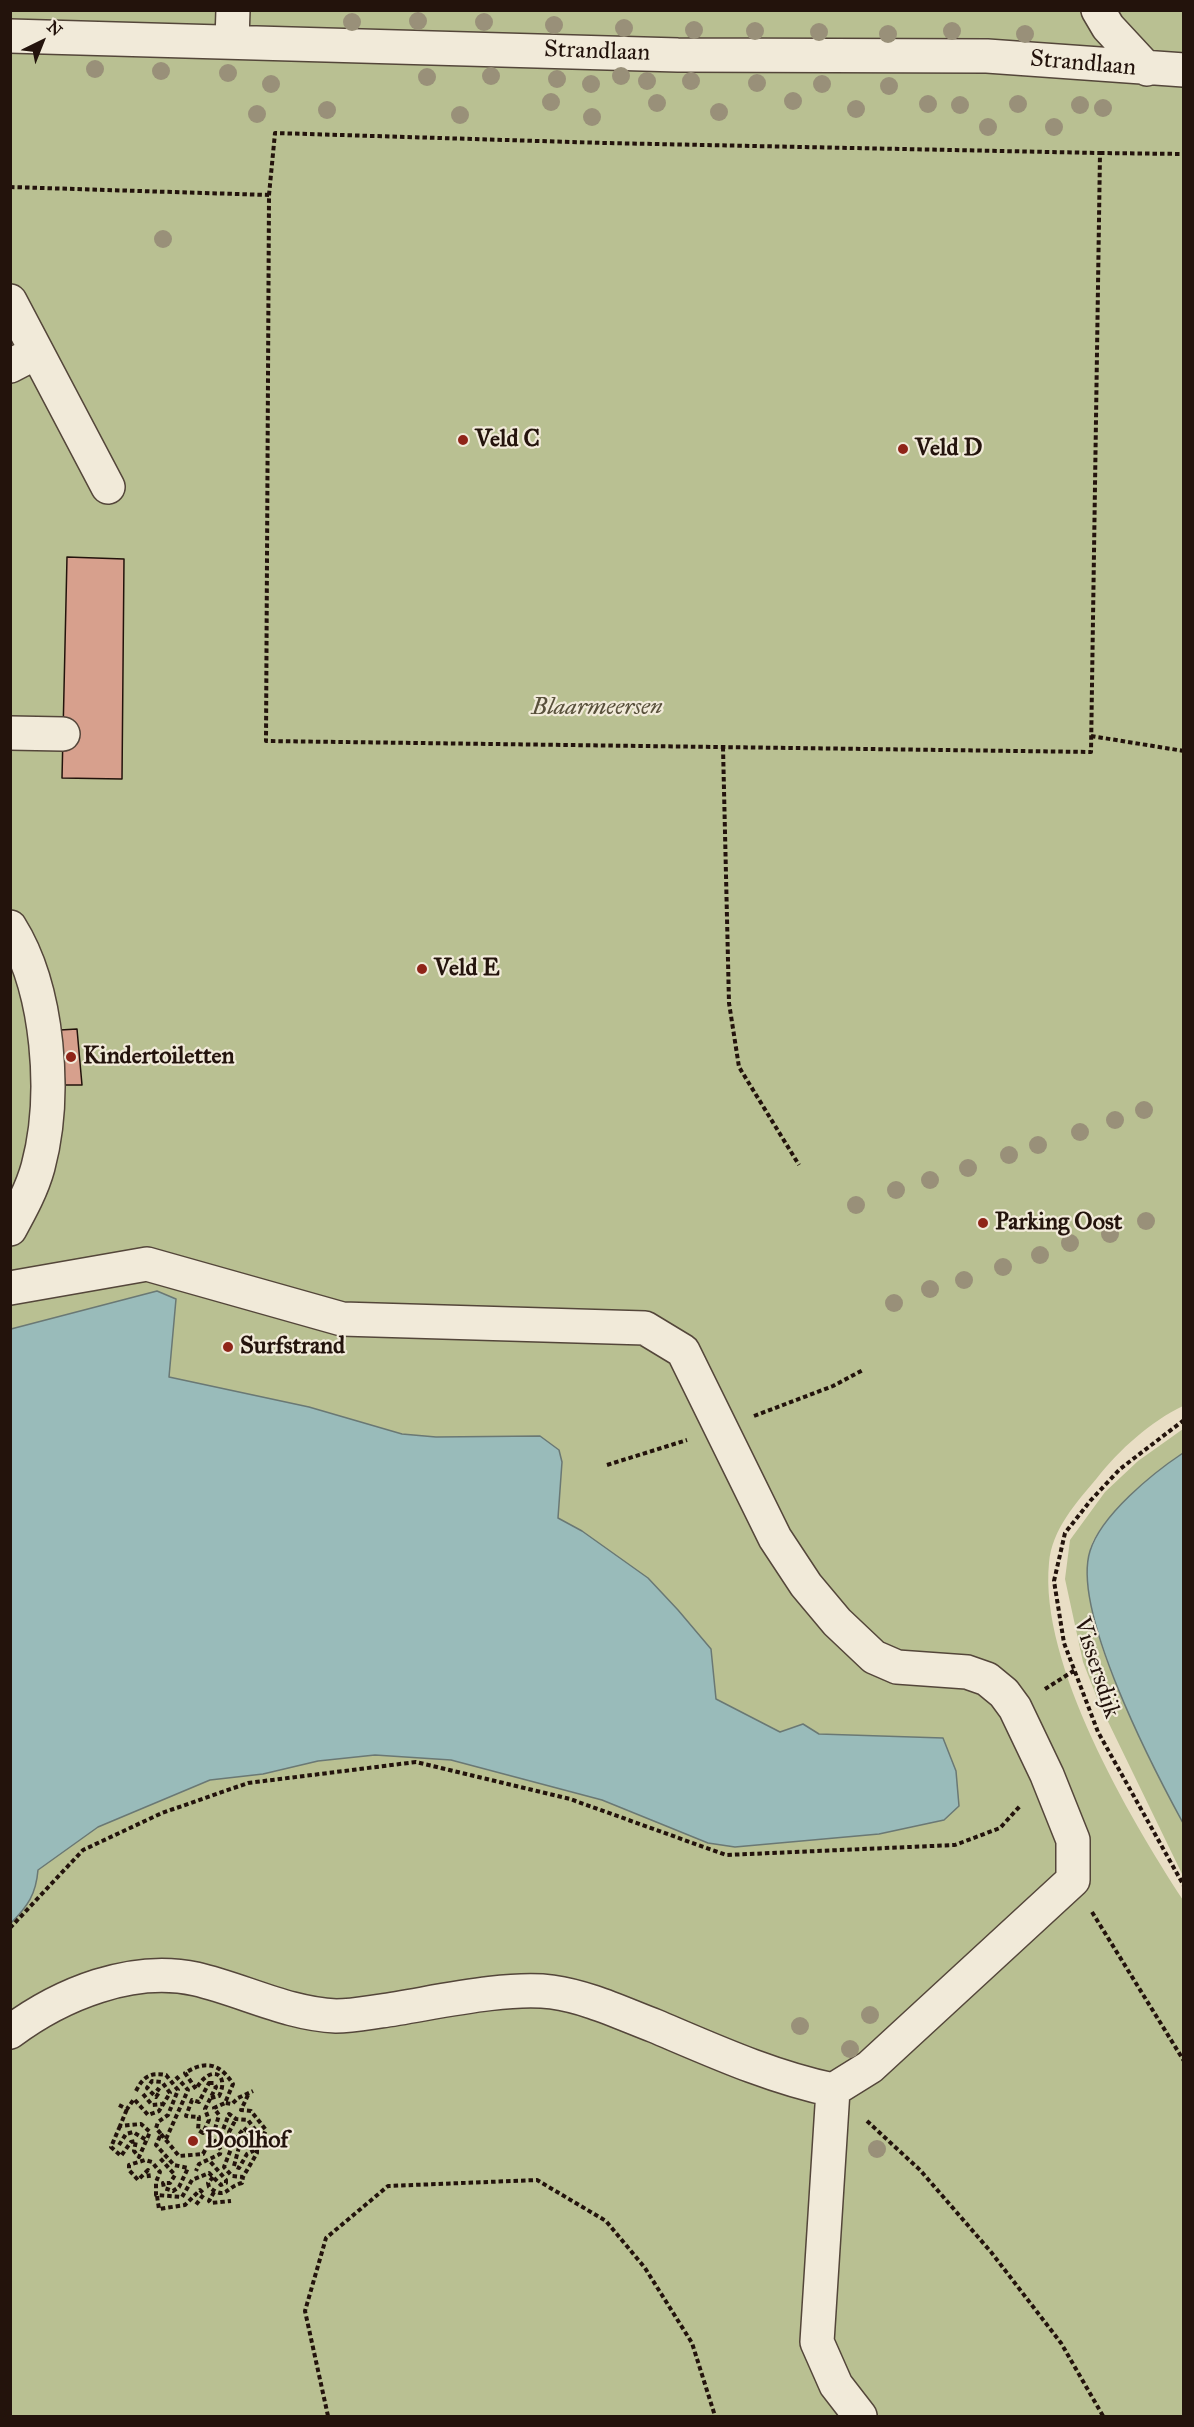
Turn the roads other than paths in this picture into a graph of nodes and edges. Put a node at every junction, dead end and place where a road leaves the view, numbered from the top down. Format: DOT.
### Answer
graph roads {
  1 [pos="1098,10"];
  2 [pos="233,25"];
  3 [pos="10,36"];
  4 [pos="1147,69"];
  5 [pos="1184,70"];
  6 [pos="10,301"];
  7 [pos="24,359"];
  8 [pos="108,487"];
  9 [pos="10,733"];
  10 [pos="63,734"];
  11 [pos="10,927"];
  12 [pos="10,1229"];
  13 [pos="10,1288"];
  14 [pos="10,2032"];
  15 [pos="834,2090"];
  16 [pos="860,2416"];
  1 -- 4 [label="street"];
  2 -- 3 [label="street, Strandlaan"];
  2 -- 4 [label="street, Strandlaan"];
  4 -- 5 [label="street, Strandlaan"];
  6 -- 7 [label="street"];
  7 -- 8 [label="street"];
  9 -- 10 [label="street"];
  11 -- 12 [label="street"];
  13 -- 15 [label="street"];
  14 -- 15 [label="street"];
  15 -- 16 [label="street"];
}
